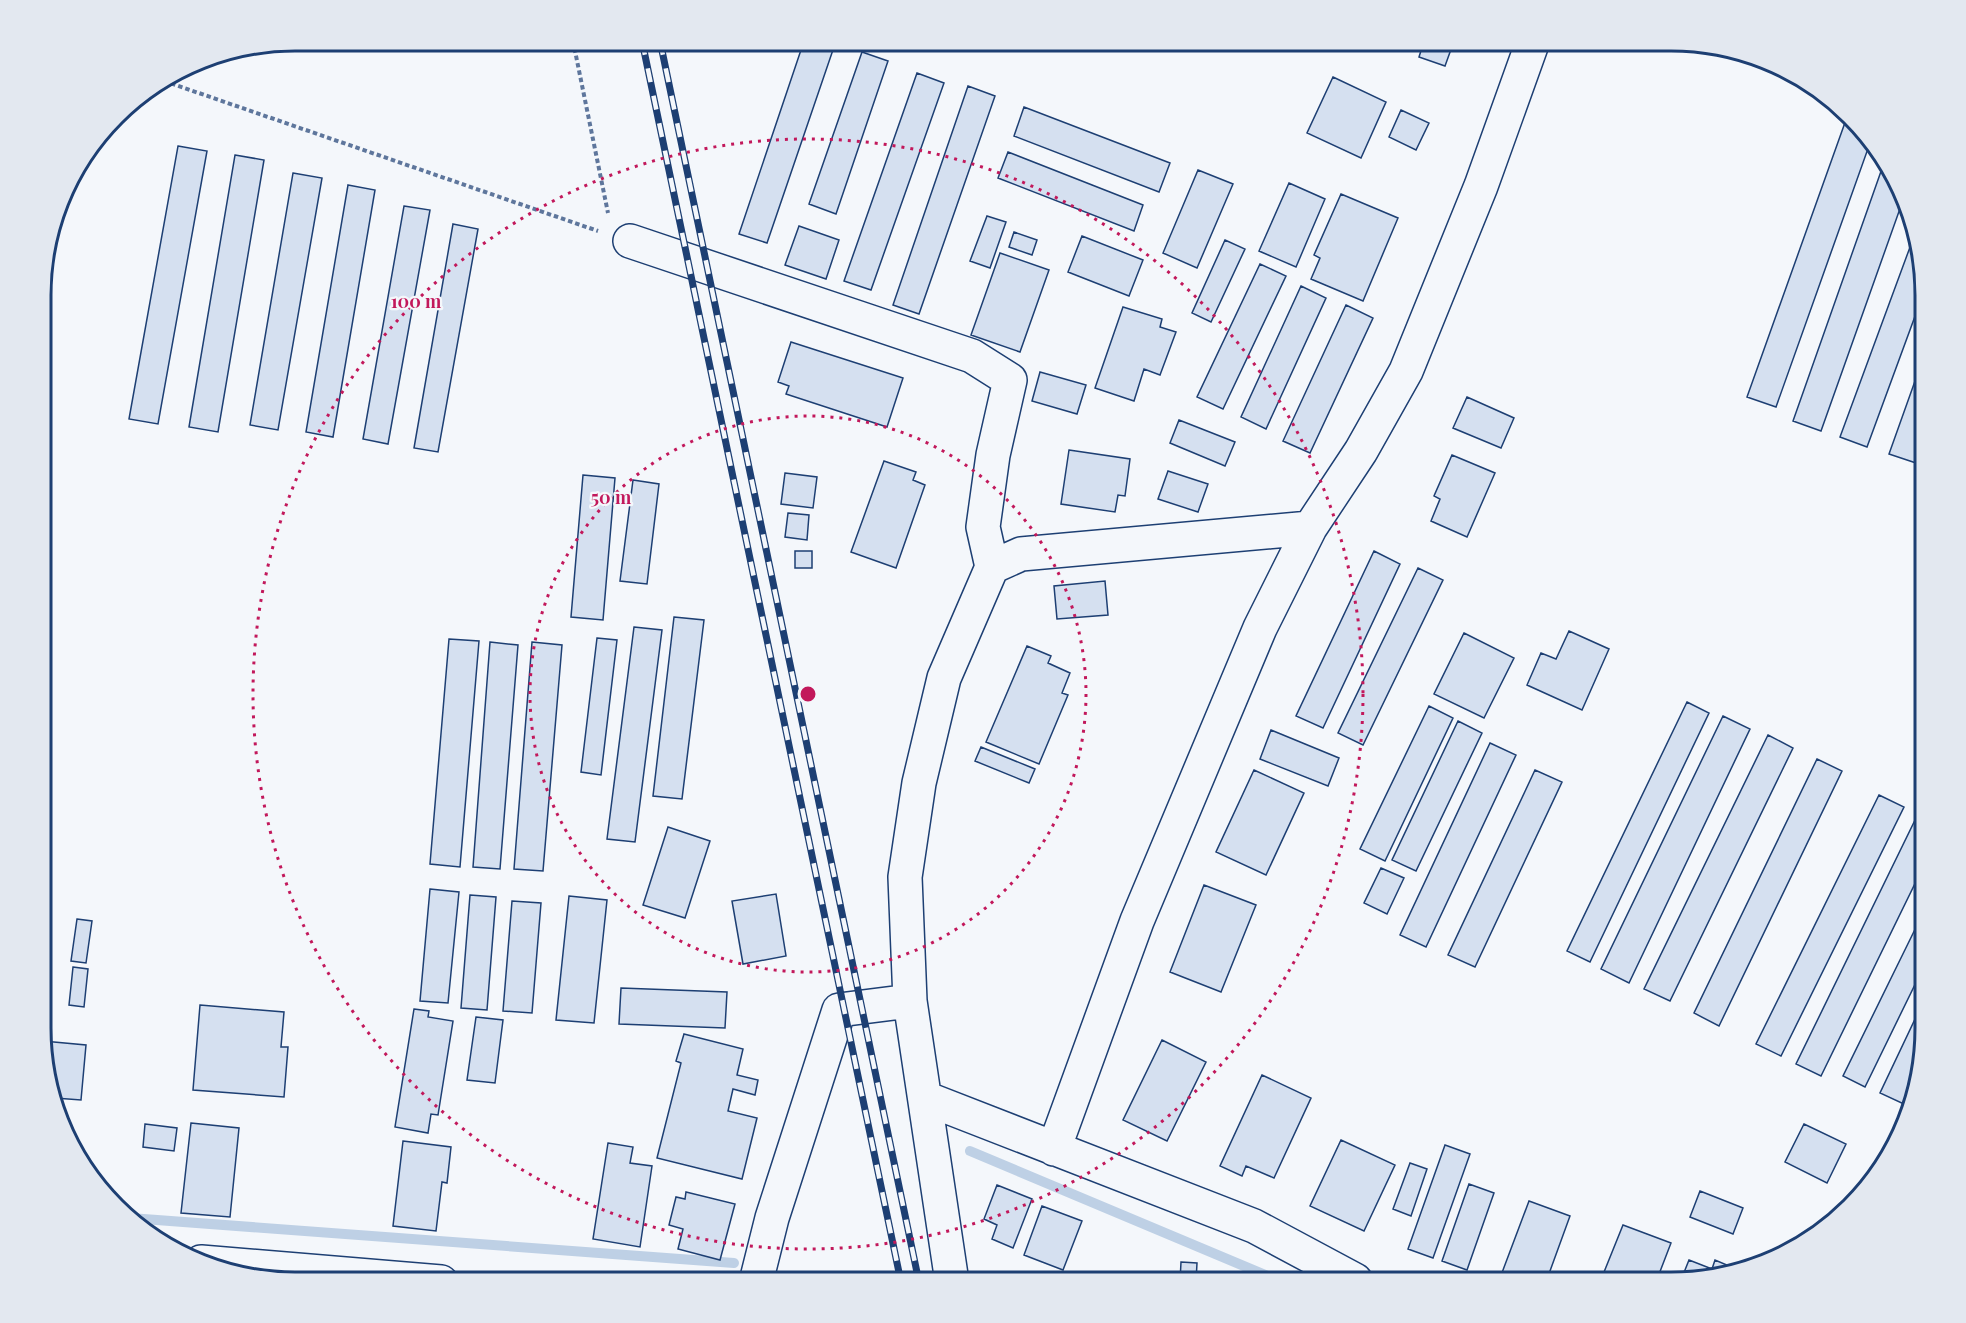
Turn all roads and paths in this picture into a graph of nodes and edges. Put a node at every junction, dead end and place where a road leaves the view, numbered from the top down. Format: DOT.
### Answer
graph roads {
  1 [pos="575,51"];
  2 [pos="1529,51"];
  3 [pos="173,84"];
  4 [pos="621,239"];
  5 [pos="1310,528"];
  6 [pos="992,567"];
  7 [pos="910,1001"];
  8 [pos="924,1098"];
  9 [pos="1054,1149"];
  10 [pos="238,1265"];
  11 [pos="321,1272"];
  12 [pos="758,1272"];
  13 [pos="950,1272"];
  14 [pos="1340,1272"];
  1 -- 4 [label="path"];
  2 -- 5 [label="street"];
  3 -- 4 [label="path"];
  4 -- 6 [label="street"];
  5 -- 6 [label="street"];
  5 -- 9 [label="street"];
  6 -- 7 [label="street"];
  7 -- 8 [label="street"];
  7 -- 12 [label="street"];
  8 -- 9 [label="street"];
  8 -- 13 [label="street"];
  9 -- 14 [label="street"];
  10 -- 11 [label="street"];
}
